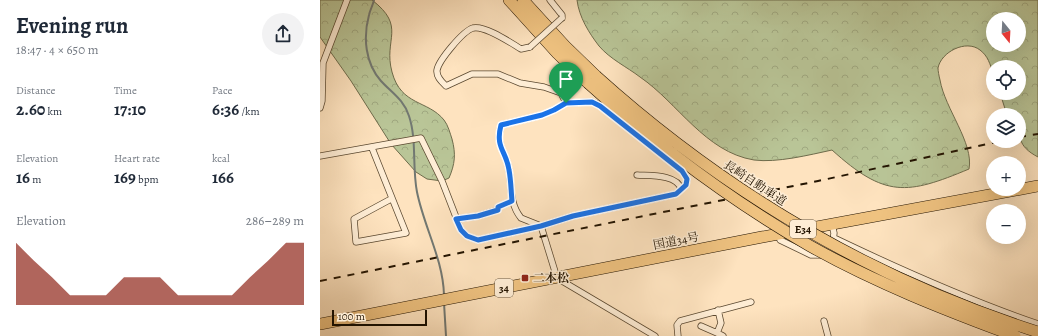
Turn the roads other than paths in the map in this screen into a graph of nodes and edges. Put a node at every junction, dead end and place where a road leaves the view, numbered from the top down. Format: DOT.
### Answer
graph roads {
  1 [pos="347,0"];
  2 [pos="509,0"];
  3 [pos="523,0"];
  4 [pos="550,0"];
  5 [pos="592,79"];
  6 [pos="566,103"];
  7 [pos="320,108"];
  8 [pos="372,148"];
  9 [pos="320,156"];
  10 [pos="636,175"];
  11 [pos="1038,186"];
  12 [pos="682,189"];
  13 [pos="391,199"];
  14 [pos="512,201"];
  15 [pos="456,219"];
  16 [pos="832,225"];
  17 [pos="541,226"];
  18 [pos="779,234"];
  19 [pos="834,238"];
  20 [pos="557,278"];
  21 [pos="751,302"];
  22 [pos="718,310"];
  23 [pos="824,321"];
  24 [pos="320,324"];
  25 [pos="1038,324"];
  26 [pos="701,326"];
  27 [pos="1038,332"];
  28 [pos="717,333"];
  29 [pos="655,336"];
  30 [pos="678,336"];
  31 [pos="723,336"];
  32 [pos="828,336"];
  33 [pos="1015,336"];
  34 [pos="1033,336"];
  1 -- 7 [label="street"];
  2 -- 5 [label="highway, 長崎自動車道 / E34"];
  3 -- 5 [label="highway, 長崎自動車道 / E34"];
  4 -- 6 [label="street, bridge"];
  5 -- 27 [label="highway, 長崎自動車道 / E34, bridge"];
  5 -- 33 [label="highway, 長崎自動車道 / E34, bridge"];
  6 -- 12 [label="street"];
  6 -- 14 [label="street"];
  8 -- 9 [label="street"];
  8 -- 13 [label="street"];
  8 -- 15 [label="street"];
  10 -- 12 [label="street"];
  11 -- 16 [label="highway, 国道34号 / 34"];
  12 -- 17 [label="street"];
  13 -- 13 [label="street"];
  14 -- 15 [label="street"];
  14 -- 17 [label="street"];
  15 -- 17 [label="street"];
  16 -- 18 [label="highway, 国道34号 / 34"];
  16 -- 19 [label="street"];
  17 -- 20 [label="street"];
  18 -- 19 [label="street"];
  18 -- 20 [label="highway, 国道34号 / 34"];
  19 -- 25 [label="street"];
  20 -- 24 [label="highway, 国道34号 / 34"];
  20 -- 29 [label="street"];
  21 -- 22 [label="street"];
  22 -- 28 [label="street"];
  22 -- 30 [label="street"];
  23 -- 32 [label="street"];
  26 -- 28 [label="street"];
  27 -- 34 [label="street"];
  28 -- 31 [label="street"];
}
